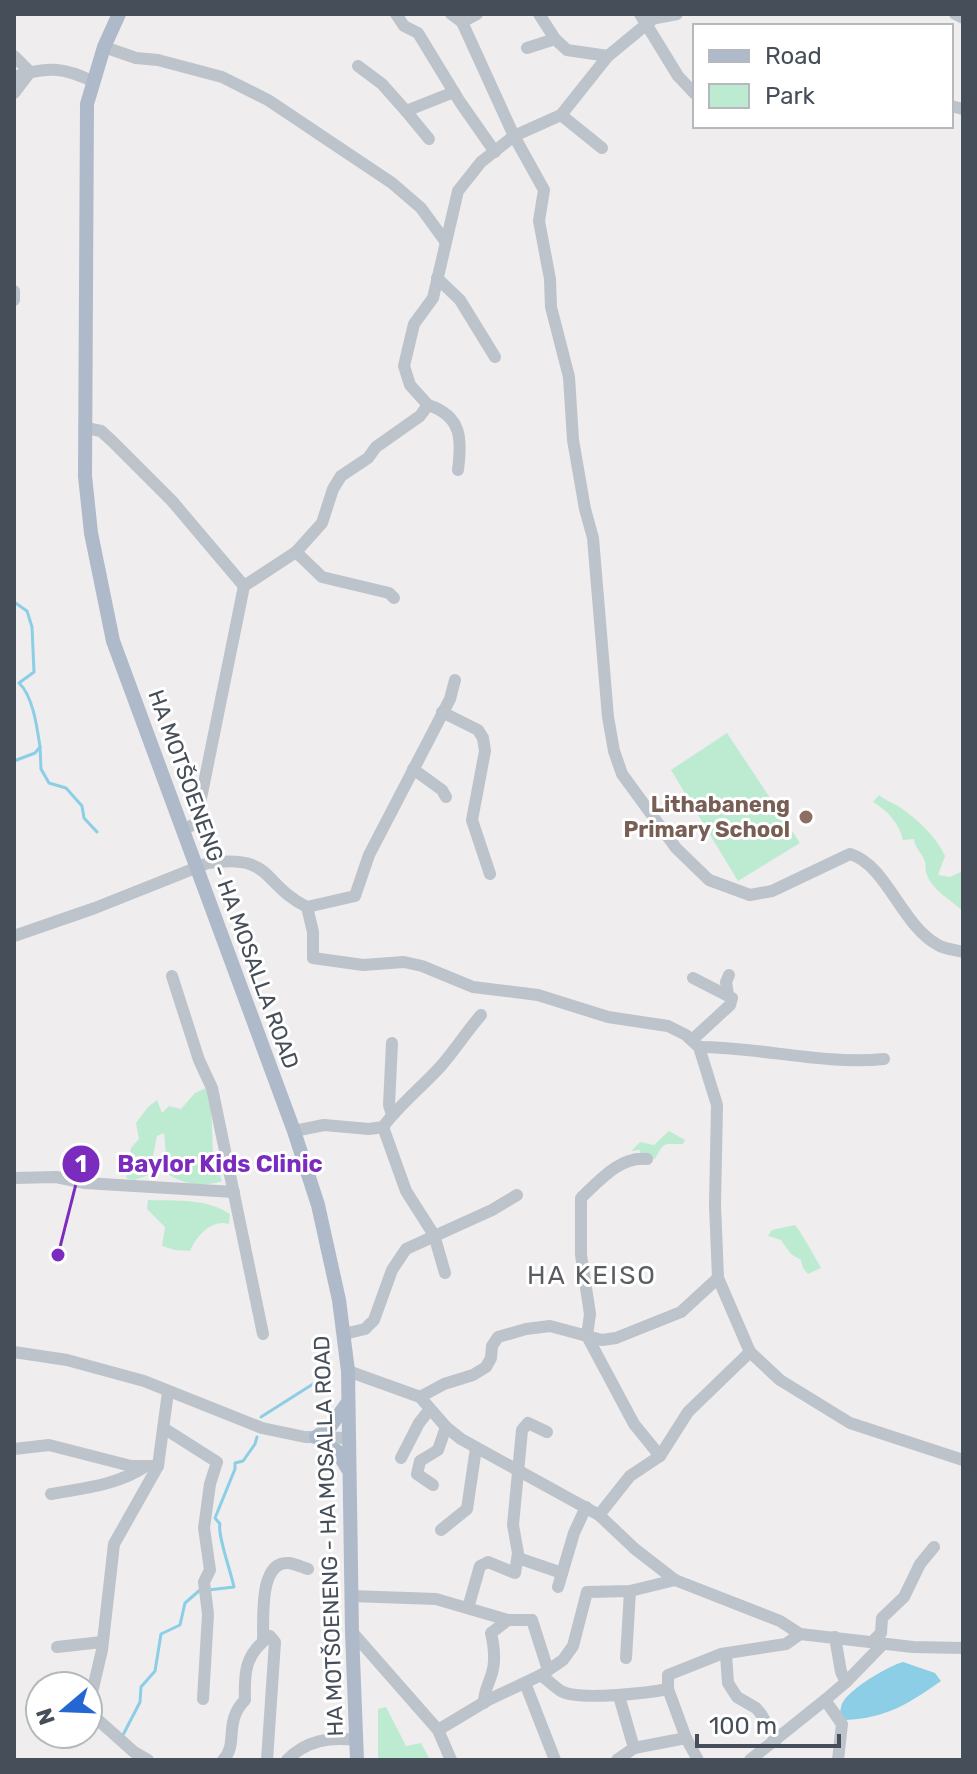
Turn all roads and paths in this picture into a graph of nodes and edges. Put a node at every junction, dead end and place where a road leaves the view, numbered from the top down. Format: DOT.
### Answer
graph roads {
  1 [pos="119,14"];
  2 [pos="396,14"];
  3 [pos="477,14"];
  4 [pos="539,14"];
  5 [pos="677,14"];
  6 [pos="955,14"];
  7 [pos="457,18"];
  8 [pos="650,18"];
  9 [pos="963,18"];
  10 [pos="555,39"];
  11 [pos="104,47"];
  12 [pos="527,48"];
  13 [pos="14,56"];
  14 [pos="608,56"];
  15 [pos="358,66"];
  16 [pos="30,72"];
  17 [pos="14,77"];
  18 [pos="94,82"];
  19 [pos="454,92"];
  20 [pos="693,92"];
  21 [pos="14,93"];
  22 [pos="406,111"];
  23 [pos="561,115"];
  24 [pos="514,136"];
  25 [pos="429,139"];
  26 [pos="602,148"];
  27 [pos="495,152"];
  28 [pos="445,241"];
  29 [pos="437,278"];
  30 [pos="14,291"];
  31 [pos="14,300"];
  32 [pos="495,357"];
  33 [pos="428,405"];
  34 [pos="86,428"];
  35 [pos="458,470"];
  36 [pos="296,552"];
  37 [pos="244,586"];
  38 [pos="394,598"];
  39 [pos="455,680"];
  40 [pos="442,712"];
  41 [pos="413,769"];
  42 [pos="446,797"];
  43 [pos="183,830"];
  44 [pos="198,868"];
  45 [pos="490,874"];
  46 [pos="307,907"];
  47 [pos="14,936"];
  48 [pos="963,952"];
  49 [pos="729,975"];
  50 [pos="172,976"];
  51 [pos="693,978"];
  52 [pos="728,995"];
  53 [pos="481,1015"];
  54 [pos="392,1043"];
  55 [pos="695,1044"];
  56 [pos="884,1059"];
  57 [pos="392,1115"];
  58 [pos="383,1127"];
  59 [pos="294,1131"];
  60 [pos="647,1159"];
  61 [pos="14,1178"];
  62 [pos="234,1192"];
  63 [pos="517,1195"];
  64 [pos="434,1235"];
  65 [pos="445,1273"];
  66 [pos="718,1278"];
  67 [pos="263,1334"];
  68 [pos="344,1334"];
  69 [pos="587,1336"];
  70 [pos="14,1352"];
  71 [pos="750,1352"];
  72 [pos="348,1371"];
  73 [pos="168,1392"];
  74 [pos="420,1397"];
  75 [pos="348,1402"];
  76 [pos="430,1409"];
  77 [pos="446,1427"];
  78 [pos="165,1429"];
  79 [pos="547,1432"];
  80 [pos="316,1437"];
  81 [pos="348,1438"];
  82 [pos="476,1448"];
  83 [pos="14,1449"];
  84 [pos="660,1456"];
  85 [pos="401,1458"];
  86 [pos="963,1460"];
  87 [pos="152,1466"];
  88 [pos="518,1470"];
  89 [pos="349,1472"];
  90 [pos="433,1485"];
  91 [pos="51,1494"];
  92 [pos="586,1507"];
  93 [pos="599,1515"];
  94 [pos="441,1530"];
  95 [pos="934,1547"];
  96 [pos="518,1558"];
  97 [pos="308,1569"];
  98 [pos="562,1573"];
  99 [pos="675,1580"];
  100 [pos="558,1587"];
  101 [pos="630,1591"];
  102 [pos="351,1596"];
  103 [pos="468,1608"];
  104 [pos="508,1620"];
  105 [pos="352,1632"];
  106 [pos="800,1634"];
  107 [pos="835,1637"];
  108 [pos="263,1641"];
  109 [pos="102,1642"];
  110 [pos="878,1642"];
  111 [pos="57,1647"];
  112 [pos="963,1648"];
  113 [pos="726,1654"];
  114 [pos="626,1658"];
  115 [pos="96,1670"];
  116 [pos="544,1673"];
  117 [pos="846,1682"];
  118 [pos="525,1683"];
  119 [pos="668,1689"];
  120 [pos="619,1696"];
  121 [pos="203,1699"];
  122 [pos="825,1700"];
  123 [pos="484,1703"];
  124 [pos="104,1725"];
  125 [pos="438,1730"];
  126 [pos="686,1738"];
  127 [pos="356,1740"];
  128 [pos="776,1740"];
  129 [pos="634,1748"];
  130 [pos="148,1760"];
  131 [pos="223,1760"];
  132 [pos="267,1760"];
  133 [pos="287,1760"];
  134 [pos="357,1760"];
  135 [pos="451,1760"];
  136 [pos="555,1760"];
  137 [pos="617,1760"];
  138 [pos="698,1760"];
  139 [pos="750,1760"];
  140 [pos="838,1760"];
  1 -- 11 [label="main road, HA MOTŠOENENG - HA MOSALLA ROAD"];
  2 -- 19 [label="street"];
  3 -- 7 [label="street"];
  4 -- 10 [label="street"];
  5 -- 8 [label="street"];
  6 -- 9 [label="street"];
  7 -- 24 [label="street"];
  8 -- 14 [label="street"];
  8 -- 20 [label="street"];
  10 -- 12 [label="street"];
  10 -- 14 [label="street"];
  11 -- 18 [label="main road, HA MOTŠOENENG - HA MOSALLA ROAD"];
  11 -- 28 [label="street"];
  13 -- 16 [label="street"];
  14 -- 23 [label="street"];
  15 -- 22 [label="street"];
  16 -- 17 [label="street"];
  16 -- 18 [label="street"];
  16 -- 21 [label="street"];
  18 -- 34 [label="main road, HA MOTŠOENENG - HA MOSALLA ROAD"];
  19 -- 22 [label="street"];
  19 -- 27 [label="street"];
  22 -- 25 [label="street"];
  23 -- 24 [label="street"];
  23 -- 26 [label="street"];
  24 -- 27 [label="street"];
  24 -- 48 [label="street"];
  27 -- 28 [label="street"];
  28 -- 29 [label="street"];
  29 -- 32 [label="street"];
  29 -- 33 [label="street"];
  30 -- 31 [label="street"];
  33 -- 35 [label="street"];
  33 -- 36 [label="street"];
  34 -- 37 [label="street"];
  34 -- 43 [label="main road, HA MOTŠOENENG - HA MOSALLA ROAD"];
  36 -- 37 [label="street"];
  36 -- 38 [label="street"];
  37 -- 43 [label="street"];
  39 -- 40 [label="street"];
  40 -- 41 [label="street"];
  40 -- 45 [label="street"];
  41 -- 42 [label="street"];
  41 -- 46 [label="street"];
  43 -- 44 [label="main road, HA MOTŠOENENG - HA MOSALLA ROAD"];
  44 -- 46 [label="street"];
  44 -- 47 [label="street"];
  44 -- 59 [label="main road, HA MOTŠOENENG - HA MOSALLA ROAD"];
  46 -- 55 [label="street"];
  49 -- 52 [label="street"];
  50 -- 62 [label="street"];
  51 -- 52 [label="street"];
  52 -- 55 [label="street"];
  53 -- 57 [label="street"];
  54 -- 57 [label="street"];
  55 -- 56 [label="street"];
  55 -- 66 [label="street"];
  57 -- 58 [label="street"];
  58 -- 59 [label="street"];
  58 -- 64 [label="street"];
  59 -- 68 [label="main road, HA MOTŠOENENG - HA MOSALLA ROAD"];
  60 -- 69 [label="street"];
  61 -- 62 [label="street"];
  62 -- 67 [label="street"];
  63 -- 64 [label="street"];
  64 -- 65 [label="street"];
  64 -- 68 [label="street"];
  66 -- 69 [label="street"];
  66 -- 71 [label="street"];
  68 -- 72 [label="main road, HA MOTŠOENENG - HA MOSALLA ROAD"];
  69 -- 74 [label="street"];
  69 -- 84 [label="street"];
  70 -- 73 [label="street"];
  71 -- 84 [label="street"];
  71 -- 86 [label="street"];
  72 -- 74 [label="street"];
  72 -- 75 [label="main road, HA MOTŠOENENG - HA MOSALLA ROAD"];
  73 -- 78 [label="street"];
  73 -- 80 [label="street"];
  74 -- 76 [label="street"];
  75 -- 80 [label="main road"];
  75 -- 81 [label="main road, HA MOTŠOENENG - HA MOSALLA ROAD"];
  76 -- 77 [label="street"];
  76 -- 85 [label="street"];
  77 -- 82 [label="street"];
  77 -- 90 [label="street"];
  78 -- 87 [label="street"];
  78 -- 121 [label="street"];
  79 -- 88 [label="street"];
  80 -- 81 [label="street"];
  80 -- 89 [label="main road"];
  81 -- 89 [label="main road, HA MOTŠOENENG - HA MOSALLA ROAD"];
  82 -- 88 [label="street"];
  82 -- 94 [label="street"];
  83 -- 87 [label="street"];
  84 -- 93 [label="street"];
  87 -- 91 [label="street"];
  87 -- 109 [label="street"];
  88 -- 92 [label="street"];
  88 -- 96 [label="street"];
  89 -- 102 [label="main road, HA MOTŠOENENG - HA MOSALLA ROAD"];
  92 -- 93 [label="street"];
  92 -- 98 [label="street"];
  93 -- 99 [label="street"];
  95 -- 110 [label="street"];
  96 -- 98 [label="street"];
  96 -- 103 [label="street"];
  97 -- 108 [label="street"];
  98 -- 100 [label="street"];
  99 -- 101 [label="street"];
  99 -- 106 [label="street"];
  101 -- 114 [label="street"];
  101 -- 116 [label="street"];
  102 -- 103 [label="street"];
  102 -- 105 [label="main road, HA MOTŠOENENG - HA MOSALLA ROAD"];
  103 -- 104 [label="street"];
  104 -- 116 [label="street"];
  104 -- 123 [label="street"];
  105 -- 125 [label="street"];
  105 -- 127 [label="main road, HA MOTŠOENENG - HA MOSALLA ROAD"];
  106 -- 107 [label="street"];
  106 -- 113 [label="street"];
  107 -- 110 [label="street"];
  107 -- 117 [label="street"];
  108 -- 131 [label="street"];
  108 -- 132 [label="street"];
  109 -- 111 [label="street"];
  109 -- 115 [label="street"];
  110 -- 112 [label="street"];
  110 -- 117 [label="street"];
  113 -- 119 [label="street"];
  113 -- 128 [label="street"];
  116 -- 118 [label="street"];
  116 -- 120 [label="street"];
  117 -- 122 [label="street"];
  118 -- 123 [label="street"];
  118 -- 136 [label="street"];
  119 -- 120 [label="street"];
  119 -- 126 [label="street"];
  120 -- 129 [label="street"];
  122 -- 128 [label="street"];
  122 -- 140 [label="street"];
  123 -- 125 [label="street"];
  124 -- 130 [label="street"];
  125 -- 135 [label="street"];
  126 -- 129 [label="street"];
  126 -- 138 [label="street"];
  127 -- 133 [label="street"];
  127 -- 134 [label="main road, HA MOTŠOENENG - HA MOSALLA ROAD"];
  128 -- 139 [label="street"];
  129 -- 137 [label="street"];
}
